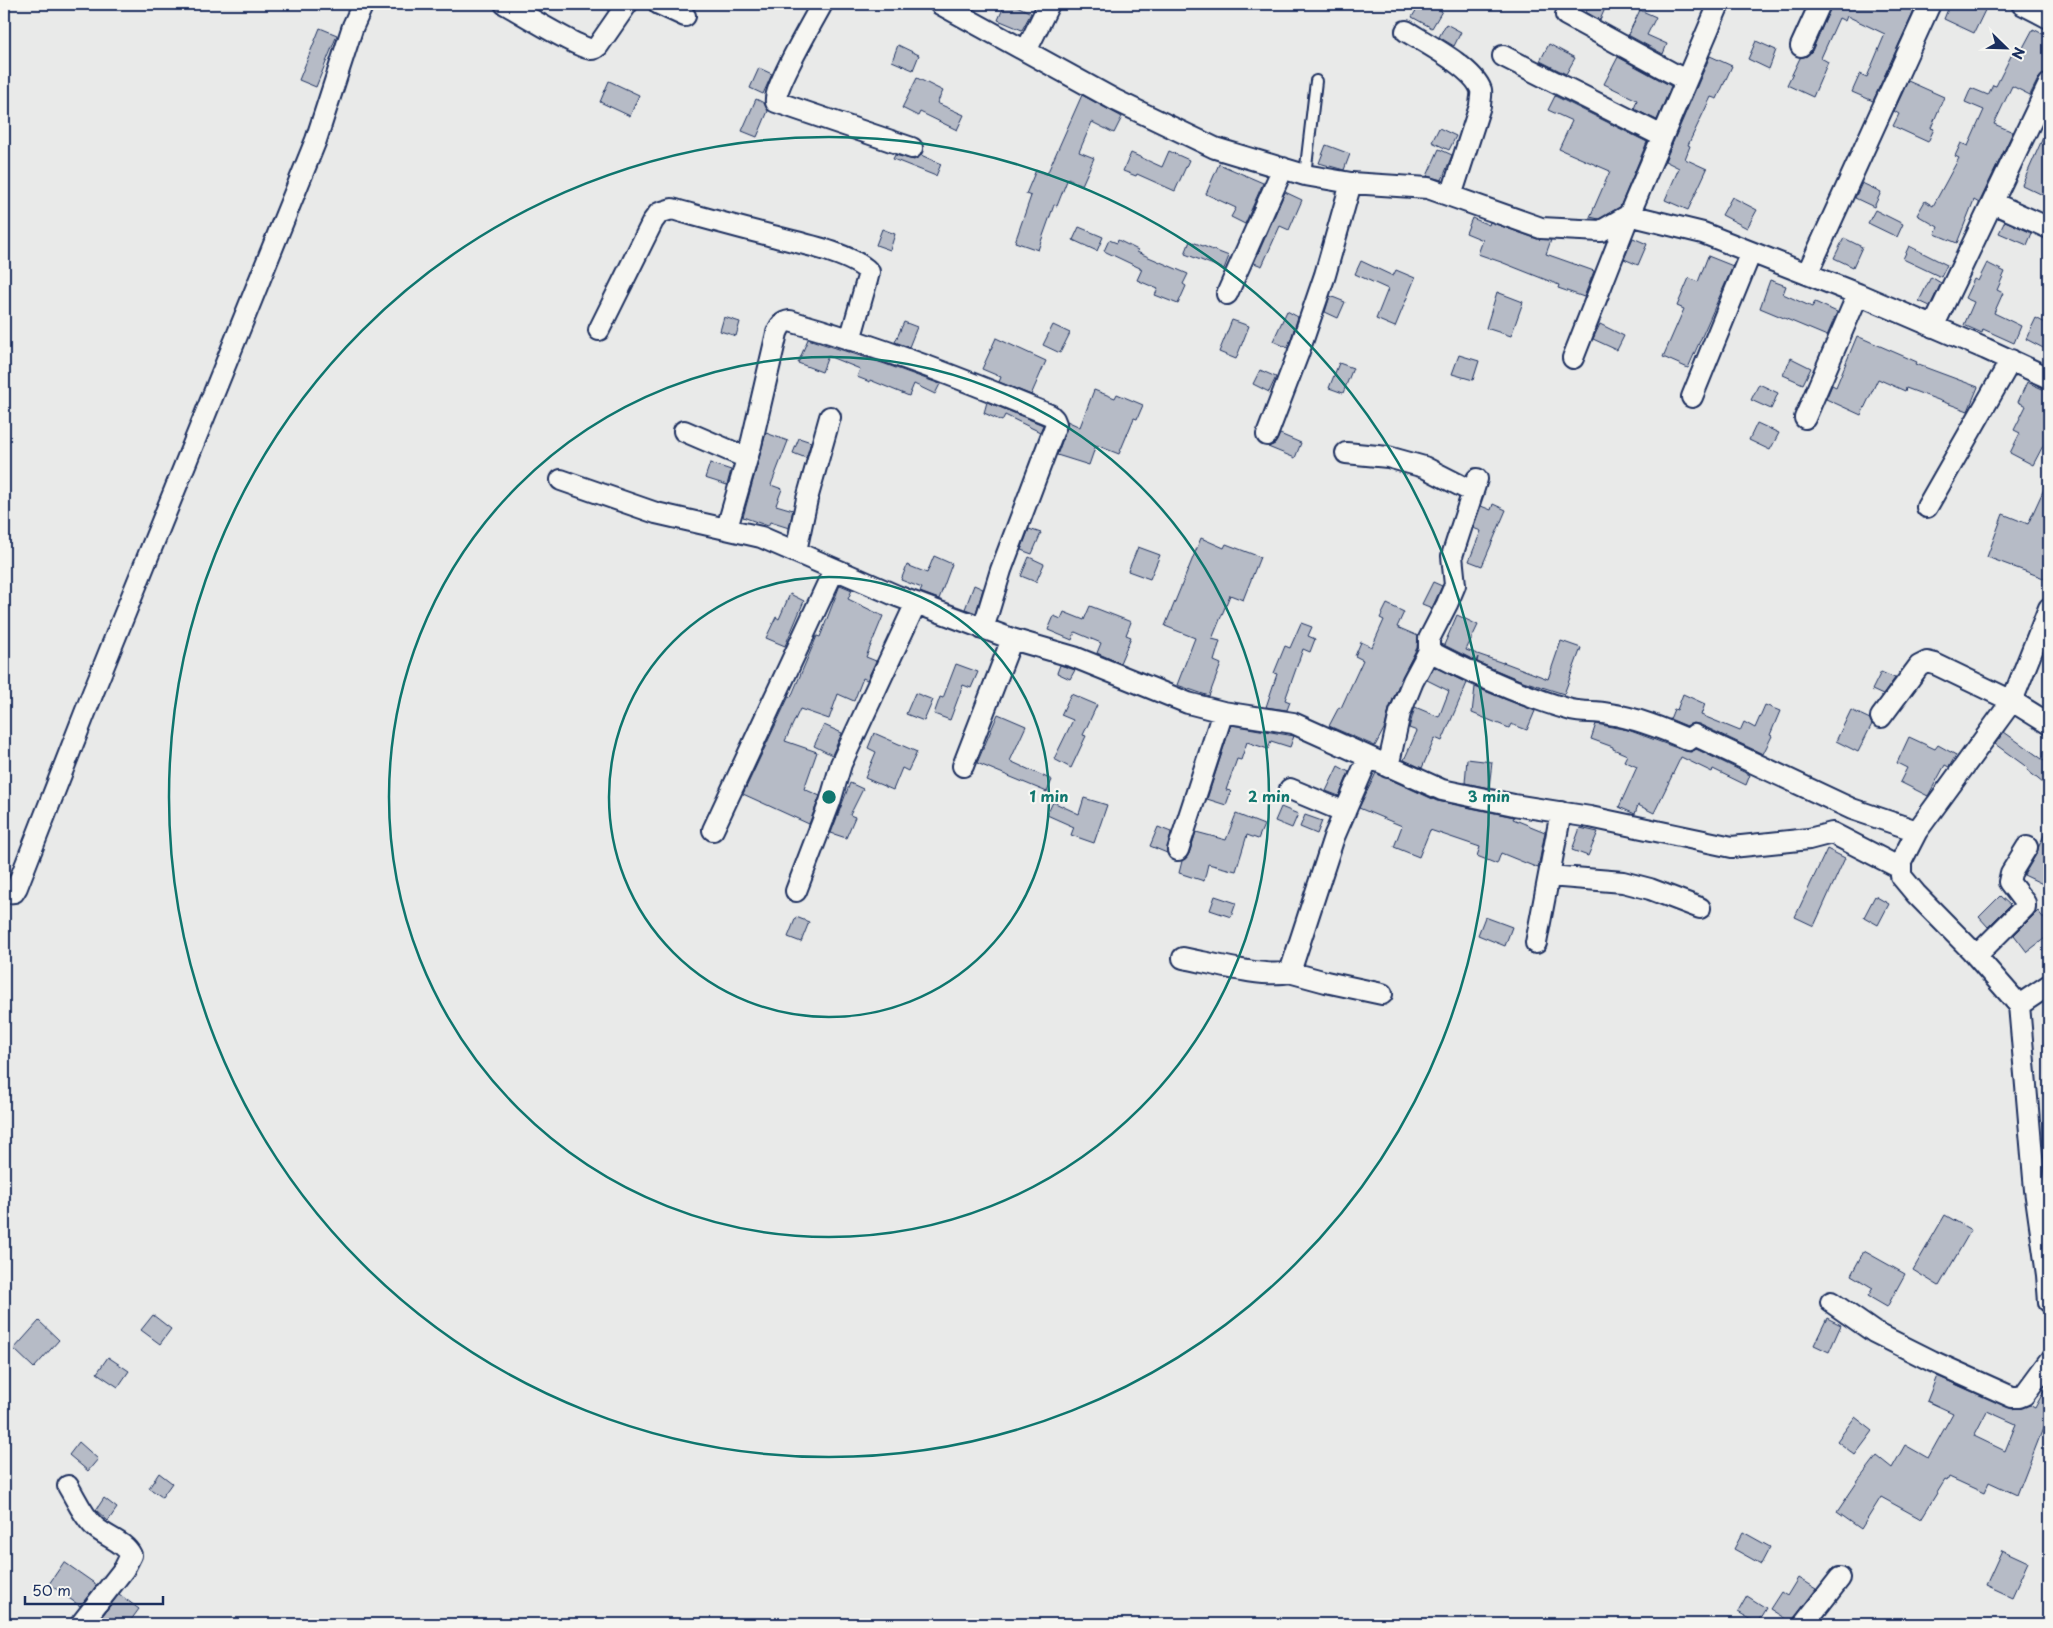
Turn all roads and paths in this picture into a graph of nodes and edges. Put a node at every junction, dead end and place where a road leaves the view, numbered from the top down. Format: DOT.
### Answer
graph roads {
  1 [pos="363,4"];
  2 [pos="505,4"];
  3 [pos="627,4"];
  4 [pos="659,4"];
  5 [pos="822,4"];
  6 [pos="1049,4"];
  7 [pos="1718,4"];
  8 [pos="1820,4"];
  9 [pos="1930,4"];
  10 [pos="2022,4"];
  11 [pos="945,5"];
  12 [pos="1566,15"];
  13 [pos="685,16"];
  14 [pos="2049,18"];
  15 [pos="1406,31"];
  16 [pos="1801,46"];
  17 [pos="1026,51"];
  18 [pos="1503,56"];
  19 [pos="1685,80"];
  20 [pos="1316,81"];
  21 [pos="2049,84"];
  22 [pos="1662,136"];
  23 [pos="912,148"];
  24 [pos="1283,168"];
  25 [pos="1305,176"];
  26 [pos="1351,183"];
  27 [pos="1451,196"];
  28 [pos="1993,203"];
  29 [pos="1629,215"];
  30 [pos="2049,228"];
  31 [pos="1751,252"];
  32 [pos="1807,274"];
  33 [pos="1227,294"];
  34 [pos="1858,294"];
  35 [pos="1934,327"];
  36 [pos="599,330"];
  37 [pos="850,340"];
  38 [pos="1573,358"];
  39 [pos="2011,360"];
  40 [pos="2049,378"];
  41 [pos="1692,397"];
  42 [pos="830,416"];
  43 [pos="1805,418"];
  44 [pos="684,432"];
  45 [pos="1267,435"];
  46 [pos="1346,453"];
  47 [pos="747,458"];
  48 [pos="561,480"];
  49 [pos="1928,507"];
  50 [pos="727,528"];
  51 [pos="796,551"];
  52 [pos="834,570"];
  53 [pos="916,603"];
  54 [pos="2049,608"];
  55 [pos="983,629"];
  56 [pos="1012,639"];
  57 [pos="1429,651"];
  58 [pos="2012,702"];
  59 [pos="1223,712"];
  60 [pos="1881,717"];
  61 [pos="2049,724"];
  62 [pos="1368,758"];
  63 [pos="963,766"];
  64 [pos="1388,767"];
  65 [pos="1290,789"];
  66 [pos="1345,812"];
  67 [pos="1561,812"];
  68 [pos="713,830"];
  69 [pos="1917,831"];
  70 [pos="2026,847"];
  71 [pos="1178,850"];
  72 [pos="1900,868"];
  73 [pos="1549,876"];
  74 [pos="796,891"];
  75 [pos="4,893"];
  76 [pos="1700,908"];
  77 [pos="1536,943"];
  78 [pos="1976,956"];
  79 [pos="1183,958"];
  80 [pos="1289,972"];
  81 [pos="2049,985"];
  82 [pos="1382,994"];
  83 [pos="2019,1005"];
  84 [pos="2046,1239"];
  85 [pos="1831,1302"];
  86 [pos="2049,1302"];
  87 [pos="2049,1361"];
  88 [pos="68,1486"];
  89 [pos="1840,1578"];
  90 [pos="81,1624"];
  91 [pos="1804,1624"];
  1 -- 75 [label="street"];
  2 -- 3 [label="street"];
  4 -- 13 [label="street"];
  5 -- 23 [label="street"];
  6 -- 17 [label="street"];
  7 -- 19 [label="street"];
  8 -- 16 [label="street"];
  9 -- 32 [label="street"];
  10 -- 14 [label="street"];
  11 -- 17 [label="street"];
  12 -- 19 [label="street"];
  15 -- 27 [label="street"];
  17 -- 24 [label="street"];
  18 -- 22 [label="street"];
  19 -- 22 [label="street"];
  20 -- 25 [label="lane"];
  21 -- 28 [label="street"];
  22 -- 29 [label="street"];
  24 -- 25 [label="street"];
  24 -- 33 [label="street"];
  25 -- 26 [label="street"];
  26 -- 27 [label="street"];
  26 -- 45 [label="street"];
  27 -- 29 [label="street"];
  28 -- 30 [label="street"];
  28 -- 35 [label="street"];
  29 -- 31 [label="street"];
  29 -- 38 [label="street"];
  31 -- 32 [label="street"];
  31 -- 41 [label="street"];
  32 -- 34 [label="street"];
  34 -- 35 [label="street"];
  34 -- 43 [label="street"];
  35 -- 39 [label="street"];
  36 -- 37 [label="street"];
  37 -- 47 [label="street"];
  37 -- 55 [label="street"];
  39 -- 40 [label="street"];
  39 -- 49 [label="street"];
  42 -- 51 [label="street"];
  44 -- 47 [label="street"];
  46 -- 57 [label="street"];
  47 -- 50 [label="street"];
  48 -- 50 [label="street"];
  50 -- 51 [label="street"];
  51 -- 52 [label="street"];
  52 -- 53 [label="street"];
  52 -- 68 [label="street"];
  53 -- 55 [label="street"];
  53 -- 74 [label="street"];
  54 -- 58 [label="street"];
  55 -- 56 [label="street"];
  56 -- 59 [label="street"];
  56 -- 63 [label="street"];
  57 -- 64 [label="street"];
  57 -- 69 [label="street"];
  58 -- 60 [label="street"];
  58 -- 61 [label="street"];
  58 -- 69 [label="street"];
  59 -- 62 [label="street"];
  59 -- 71 [label="street"];
  62 -- 64 [label="street"];
  62 -- 66 [label="street"];
  64 -- 67 [label="street"];
  65 -- 66 [label="street"];
  66 -- 80 [label="street"];
  67 -- 72 [label="street"];
  67 -- 73 [label="street"];
  69 -- 72 [label="street"];
  70 -- 78 [label="street"];
  72 -- 78 [label="street"];
  73 -- 76 [label="street"];
  73 -- 77 [label="street"];
  78 -- 83 [label="street"];
  79 -- 80 [label="street"];
  80 -- 82 [label="street"];
  81 -- 83 [label="street"];
  83 -- 84 [label="street"];
  84 -- 86 [label="street"];
  85 -- 87 [label="street"];
  88 -- 90 [label="street"];
  89 -- 91 [label="street"];
}
